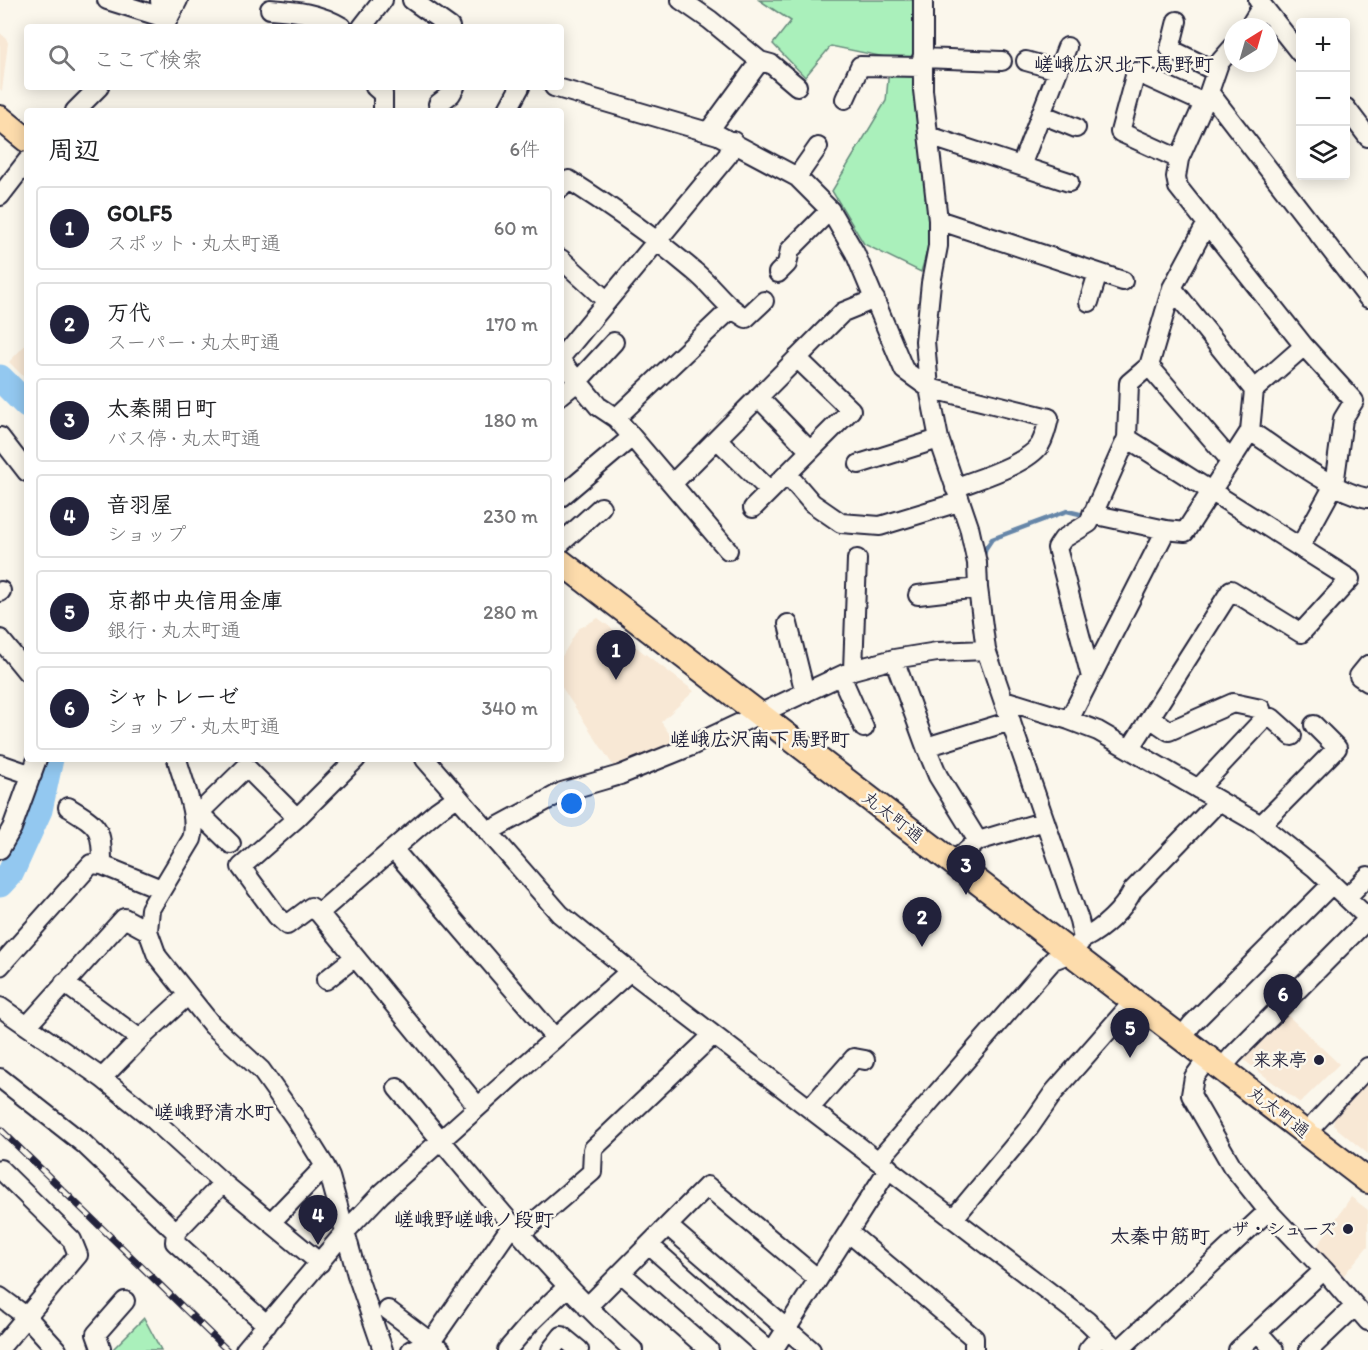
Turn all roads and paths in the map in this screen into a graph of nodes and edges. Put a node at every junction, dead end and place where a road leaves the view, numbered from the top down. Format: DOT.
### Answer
graph roads {
  1 [pos="107,0"];
  2 [pos="160,0"];
  3 [pos="178,0"];
  4 [pos="383,0"];
  5 [pos="412,0"];
  6 [pos="681,0"];
  7 [pos="923,0"];
  8 [pos="1260,3"];
  9 [pos="270,9"];
  10 [pos="1253,18"];
  11 [pos="1177,21"];
  12 [pos="166,23"];
  13 [pos="337,24"];
  14 [pos="364,24"];
  15 [pos="446,24"];
  16 [pos="1067,47"];
  17 [pos="1296,47"];
  18 [pos="1224,57"];
  19 [pos="760,61"];
  20 [pos="1002,61"];
  21 [pos="1026,61"];
  22 [pos="922,63"];
  23 [pos="1058,70"];
  24 [pos="1215,71"];
  25 [pos="797,86"];
  26 [pos="96,90"];
  27 [pos="378,90"];
  28 [pos="453,90"];
  29 [pos="518,90"];
  30 [pos="564,90"];
  31 [pos="1206,98"];
  32 [pos="845,99"];
  33 [pos="438,104"];
  34 [pos="78,108"];
  35 [pos="383,108"];
  36 [pos="509,108"];
  37 [pos="1350,113"];
  38 [pos="1041,114"];
  39 [pos="0,118"];
  40 [pos="1076,128"];
  41 [pos="708,132"];
  42 [pos="929,136"];
  43 [pos="1368,137"];
  44 [pos="24,138"];
  45 [pos="818,147"];
  46 [pos="730,148"];
  47 [pos="1179,159"];
  48 [pos="24,165"];
  49 [pos="1021,166"];
  50 [pos="797,177"];
  51 [pos="1069,182"];
  52 [pos="564,185"];
  53 [pos="0,196"];
  54 [pos="830,210"];
  55 [pos="938,220"];
  56 [pos="1207,223"];
  57 [pos="658,240"];
  58 [pos="564,261"];
  59 [pos="778,273"];
  60 [pos="1098,273"];
  61 [pos="1123,281"];
  62 [pos="1172,288"];
  63 [pos="1368,298"];
  64 [pos="875,299"];
  65 [pos="607,301"];
  66 [pos="765,301"];
  67 [pos="1089,302"];
  68 [pos="731,309"];
  69 [pos="614,342"];
  70 [pos="1305,346"];
  71 [pos="564,355"];
  72 [pos="797,358"];
  73 [pos="564,363"];
  74 [pos="1149,366"];
  75 [pos="577,382"];
  76 [pos="929,388"];
  77 [pos="1254,390"];
  78 [pos="564,393"];
  79 [pos="758,397"];
  80 [pos="616,418"];
  81 [pos="1250,431"];
  82 [pos="0,437"];
  83 [pos="632,437"];
  84 [pos="1127,438"];
  85 [pos="717,439"];
  86 [pos="939,439"];
  87 [pos="810,451"];
  88 [pos="1231,461"];
  89 [pos="859,464"];
  90 [pos="24,468"];
  91 [pos="787,474"];
  92 [pos="672,484"];
  93 [pos="1334,485"];
  94 [pos="770,491"];
  95 [pos="1211,491"];
  96 [pos="564,494"];
  97 [pos="957,495"];
  98 [pos="1368,498"];
  99 [pos="601,507"];
  100 [pos="753,508"];
  101 [pos="1092,514"];
  102 [pos="1166,530"];
  103 [pos="564,540"];
  104 [pos="1300,547"];
  105 [pos="728,550"];
  106 [pos="857,559"];
  107 [pos="564,564"];
  108 [pos="978,588"];
  109 [pos="918,595"];
  110 [pos="788,624"];
  111 [pos="0,639"];
  112 [pos="986,650"];
  113 [pos="894,659"];
  114 [pos="1368,665"];
  115 [pos="24,668"];
  116 [pos="847,673"];
  117 [pos="1091,677"];
  118 [pos="1368,682"];
  119 [pos="805,693"];
  120 [pos="1004,700"];
  121 [pos="759,715"];
  122 [pos="1150,718"];
  123 [pos="1264,719"];
  124 [pos="1069,720"];
  125 [pos="1011,721"];
  126 [pos="1314,725"];
  127 [pos="864,728"];
  128 [pos="1292,736"];
  129 [pos="926,747"];
  130 [pos="1130,750"];
  131 [pos="178,762"];
  132 [pos="353,762"];
  133 [pos="432,762"];
  134 [pos="0,764"];
  135 [pos="35,767"];
  136 [pos="1198,789"];
  137 [pos="457,798"];
  138 [pos="1218,802"];
  139 [pos="68,807"];
  140 [pos="196,814"];
  141 [pos="297,818"];
  142 [pos="1045,821"];
  143 [pos="1261,825"];
  144 [pos="488,832"];
  145 [pos="978,841"];
  146 [pos="231,844"];
  147 [pos="0,849"];
  148 [pos="393,849"];
  149 [pos="952,863"];
  150 [pos="102,865"];
  151 [pos="1368,876"];
  152 [pos="1332,884"];
  153 [pos="161,889"];
  154 [pos="1347,897"];
  155 [pos="319,913"];
  156 [pos="1368,918"];
  157 [pos="148,931"];
  158 [pos="1077,946"];
  159 [pos="355,957"];
  160 [pos="0,966"];
  161 [pos="630,971"];
  162 [pos="326,980"];
  163 [pos="64,983"];
  164 [pos="188,995"];
  165 [pos="1134,1001"];
  166 [pos="0,1007"];
  167 [pos="27,1026"];
  168 [pos="713,1035"];
  169 [pos="1182,1037"];
  170 [pos="555,1038"];
  171 [pos="140,1039"];
  172 [pos="865,1060"];
  173 [pos="1215,1063"];
  174 [pos="1368,1067"];
  175 [pos="0,1078"];
  176 [pos="102,1078"];
  177 [pos="397,1088"];
  178 [pos="478,1107"];
  179 [pos="810,1108"];
  180 [pos="1306,1133"];
  181 [pos="441,1140"];
  182 [pos="884,1164"];
  183 [pos="325,1166"];
  184 [pos="0,1169"];
  185 [pos="1368,1181"];
  186 [pos="223,1183"];
  187 [pos="1268,1211"];
  188 [pos="954,1218"];
  189 [pos="272,1221"];
  190 [pos="668,1226"];
  191 [pos="516,1230"];
  192 [pos="176,1232"];
  193 [pos="345,1232"];
  194 [pos="848,1232"];
  195 [pos="649,1245"];
  196 [pos="320,1263"];
  197 [pos="1324,1270"];
  198 [pos="621,1274"];
  199 [pos="818,1279"];
  200 [pos="567,1287"];
  201 [pos="0,1297"];
  202 [pos="125,1301"];
  203 [pos="1355,1306"];
  204 [pos="587,1307"];
  205 [pos="388,1310"];
  206 [pos="27,1317"];
  207 [pos="1368,1321"];
  208 [pos="267,1324"];
  209 [pos="786,1329"];
  210 [pos="1258,1332"];
  211 [pos="1101,1335"];
  212 [pos="436,1346"];
  213 [pos="0,1348"];
  214 [pos="57,1350"];
  215 [pos="100,1350"];
  216 [pos="245,1350"];
  217 [pos="383,1350"];
  218 [pos="411,1350"];
  219 [pos="507,1350"];
  220 [pos="550,1350"];
  221 [pos="579,1350"];
  222 [pos="633,1350"];
  223 [pos="709,1350"];
  224 [pos="768,1350"];
  225 [pos="773,1350"];
  226 [pos="811,1350"];
  227 [pos="974,1350"];
  228 [pos="1088,1350"];
  229 [pos="1118,1350"];
  230 [pos="1238,1350"];
  231 [pos="1274,1350"];
  232 [pos="1309,1350"];
  1 -- 12 [label="street"];
  2 -- 12 [label="street"];
  3 -- 12 [label="street"];
  4 -- 14 [label="street"];
  5 -- 15 [label="street"];
  6 -- 19 [label="street"];
  7 -- 22 [label="street"];
  8 -- 10 [label="street"];
  8 -- 17 [label="street"];
  9 -- 13 [label="street"];
  11 -- 24 [label="street"];
  16 -- 23 [label="street"];
  18 -- 24 [label="street"];
  19 -- 25 [label="street"];
  19 -- 41 [label="street"];
  20 -- 22 [label="street"];
  21 -- 23 [label="street"];
  22 -- 32 [label="street"];
  22 -- 42 [label="street"];
  23 -- 38 [label="street"];
  24 -- 31 [label="street"];
  26 -- 34 [label="street"];
  27 -- 35 [label="street"];
  28 -- 33 [label="street"];
  29 -- 36 [label="street"];
  30 -- 41 [label="street"];
  31 -- 47 [label="street"];
  31 -- 47 [label="street"];
  31 -- 63 [label="street"];
  37 -- 43 [label="street"];
  38 -- 40 [label="street"];
  38 -- 49 [label="street"];
  39 -- 44 [label="main road"];
  41 -- 46 [label="street"];
  42 -- 49 [label="street"];
  42 -- 55 [label="street"];
  45 -- 50 [label="street"];
  46 -- 50 [label="street"];
  46 -- 57 [label="street"];
  47 -- 56 [label="street"];
  48 -- 53 [label="street"];
  49 -- 51 [label="street"];
  50 -- 54 [label="street"];
  52 -- 57 [label="street"];
  54 -- 59 [label="street"];
  54 -- 64 [label="street"];
  55 -- 60 [label="street"];
  55 -- 76 [label="street"];
  56 -- 62 [label="street"];
  56 -- 70 [label="street"];
  57 -- 65 [label="street"];
  57 -- 68 [label="street"];
  58 -- 65 [label="street"];
  60 -- 61 [label="street"];
  60 -- 67 [label="street"];
  62 -- 74 [label="street"];
  62 -- 77 [label="street"];
  64 -- 72 [label="street"];
  64 -- 76 [label="street"];
  65 -- 71 [label="street"];
  66 -- 68 [label="street"];
  68 -- 80 [label="street"];
  69 -- 75 [label="street"];
  70 -- 77 [label="street"];
  70 -- 93 [label="street"];
  72 -- 79 [label="street"];
  72 -- 87 [label="street"];
  73 -- 75 [label="street"];
  74 -- 84 [label="street"];
  74 -- 88 [label="street"];
  75 -- 78 [label="street"];
  75 -- 80 [label="street"];
  76 -- 86 [label="street"];
  76 -- 97 [label="street"];
  77 -- 81 [label="street"];
  79 -- 85 [label="street"];
  79 -- 87 [label="street"];
  80 -- 83 [label="street"];
  81 -- 88 [label="street"];
  81 -- 93 [label="street"];
  82 -- 90 [label="street"];
  83 -- 92 [label="street"];
  83 -- 96 [label="street"];
  84 -- 95 [label="street"];
  84 -- 101 [label="street"];
  85 -- 92 [label="street"];
  85 -- 94 [label="street"];
  86 -- 89 [label="street"];
  86 -- 97 [label="street"];
  87 -- 91 [label="street"];
  88 -- 95 [label="street"];
  91 -- 94 [label="street"];
  91 -- 97 [label="street"];
  92 -- 105 [label="street"];
  93 -- 98 [label="street"];
  93 -- 104 [label="street"];
  94 -- 100 [label="street"];
  95 -- 102 [label="street"];
  95 -- 104 [label="street"];
  97 -- 108 [label="street"];
  99 -- 103 [label="street"];
  101 -- 102 [label="street"];
  101 -- 117 [label="street"];
  102 -- 117 [label="street"];
  104 -- 122 [label="street"];
  106 -- 116 [label="street"];
  107 -- 121 [label="main road, 丸太町通"];
  108 -- 109 [label="street"];
  108 -- 112 [label="street"];
  110 -- 119 [label="street"];
  111 -- 115 [label="street"];
  112 -- 113 [label="street"];
  112 -- 120 [label="street"];
  113 -- 116 [label="street"];
  113 -- 129 [label="street"];
  114 -- 118 [label="street"];
  116 -- 119 [label="street"];
  116 -- 127 [label="street"];
  117 -- 124 [label="street"];
  119 -- 121 [label="street"];
  120 -- 124 [label="street"];
  120 -- 125 [label="street"];
  121 -- 144 [label="street"];
  121 -- 149 [label="main road, 丸太町通"];
  122 -- 123 [label="street"];
  122 -- 130 [label="street"];
  123 -- 128 [label="street"];
  123 -- 136 [label="street"];
  124 -- 130 [label="street"];
  125 -- 129 [label="street"];
  125 -- 142 [label="street"];
  126 -- 143 [label="street"];
  129 -- 145 [label="street"];
  130 -- 136 [label="street"];
  131 -- 140 [label="street"];
  132 -- 141 [label="street"];
  133 -- 137 [label="street"];
  134 -- 135 [label="street"];
  135 -- 147 [label="street"];
  136 -- 138 [label="street"];
  137 -- 144 [label="street"];
  137 -- 148 [label="street"];
  138 -- 143 [label="street"];
  138 -- 158 [label="street"];
  139 -- 150 [label="street"];
  140 -- 141 [label="street"];
  140 -- 146 [label="street"];
  140 -- 153 [label="street"];
  141 -- 155 [label="street"];
  142 -- 145 [label="street"];
  142 -- 158 [label="street"];
  143 -- 152 [label="street"];
  144 -- 161 [label="street"];
  145 -- 149 [label="street"];
  148 -- 155 [label="street"];
  148 -- 170 [label="street"];
  149 -- 158 [label="main road, 丸太町通"];
  150 -- 153 [label="street"];
  150 -- 160 [label="street"];
  151 -- 154 [label="street"];
  152 -- 154 [label="street"];
  152 -- 169 [label="street"];
  153 -- 157 [label="street"];
  154 -- 156 [label="street"];
  155 -- 159 [label="street"];
  156 -- 173 [label="street"];
  157 -- 163 [label="street"];
  157 -- 164 [label="street"];
  158 -- 165 [label="main road, 丸太町通"];
  158 -- 182 [label="street"];
  159 -- 162 [label="street"];
  159 -- 178 [label="street"];
  161 -- 168 [label="street"];
  161 -- 170 [label="street"];
  163 -- 167 [label="street"];
  163 -- 171 [label="street"];
  164 -- 171 [label="street"];
  164 -- 183 [label="street"];
  165 -- 169 [label="main road, 丸太町通"];
  165 -- 188 [label="street"];
  166 -- 167 [label="street"];
  167 -- 176 [label="street"];
  168 -- 179 [label="street"];
  168 -- 191 [label="street"];
  169 -- 173 [label="main road, 丸太町通"];
  170 -- 178 [label="street"];
  171 -- 176 [label="street"];
  172 -- 179 [label="street"];
  173 -- 180 [label="main road, 丸太町通"];
  173 -- 187 [label="street"];
  174 -- 180 [label="street"];
  175 -- 192 [label="street"];
  176 -- 186 [label="street"];
  177 -- 181 [label="street"];
  178 -- 181 [label="street"];
  179 -- 182 [label="street"];
  180 -- 185 [label="main road, 丸太町通"];
  181 -- 191 [label="street"];
  181 -- 193 [label="street"];
  182 -- 188 [label="street"];
  182 -- 194 [label="street"];
  183 -- 189 [label="street"];
  183 -- 193 [label="street"];
  184 -- 206 [label="street"];
  186 -- 189 [label="street"];
  186 -- 192 [label="street"];
  187 -- 197 [label="street"];
  187 -- 229 [label="street"];
  188 -- 211 [label="street"];
  189 -- 196 [label="street"];
  190 -- 195 [label="street"];
  190 -- 199 [label="street"];
  190 -- 209 [label="street"];
  191 -- 200 [label="street"];
  191 -- 212 [label="street"];
  192 -- 208 [label="street"];
  193 -- 196 [label="street"];
  193 -- 217 [label="street"];
  194 -- 199 [label="street"];
  194 -- 227 [label="street"];
  195 -- 198 [label="street"];
  195 -- 224 [label="street"];
  196 -- 208 [label="street"];
  197 -- 203 [label="street"];
  197 -- 210 [label="street"];
  198 -- 204 [label="street"];
  198 -- 223 [label="street"];
  199 -- 209 [label="street"];
  200 -- 204 [label="street"];
  200 -- 219 [label="street"];
  201 -- 206 [label="street"];
  202 -- 215 [label="street"];
  203 -- 207 [label="street"];
  203 -- 232 [label="street"];
  204 -- 222 [label="street"];
  205 -- 212 [label="street"];
  206 -- 213 [label="street"];
  206 -- 214 [label="street"];
  208 -- 216 [label="street"];
  209 -- 225 [label="street"];
  209 -- 226 [label="street"];
  210 -- 230 [label="street"];
  210 -- 231 [label="street"];
  211 -- 228 [label="street"];
  211 -- 229 [label="street"];
  212 -- 218 [label="street"];
  220 -- 221 [label="street"];
}
